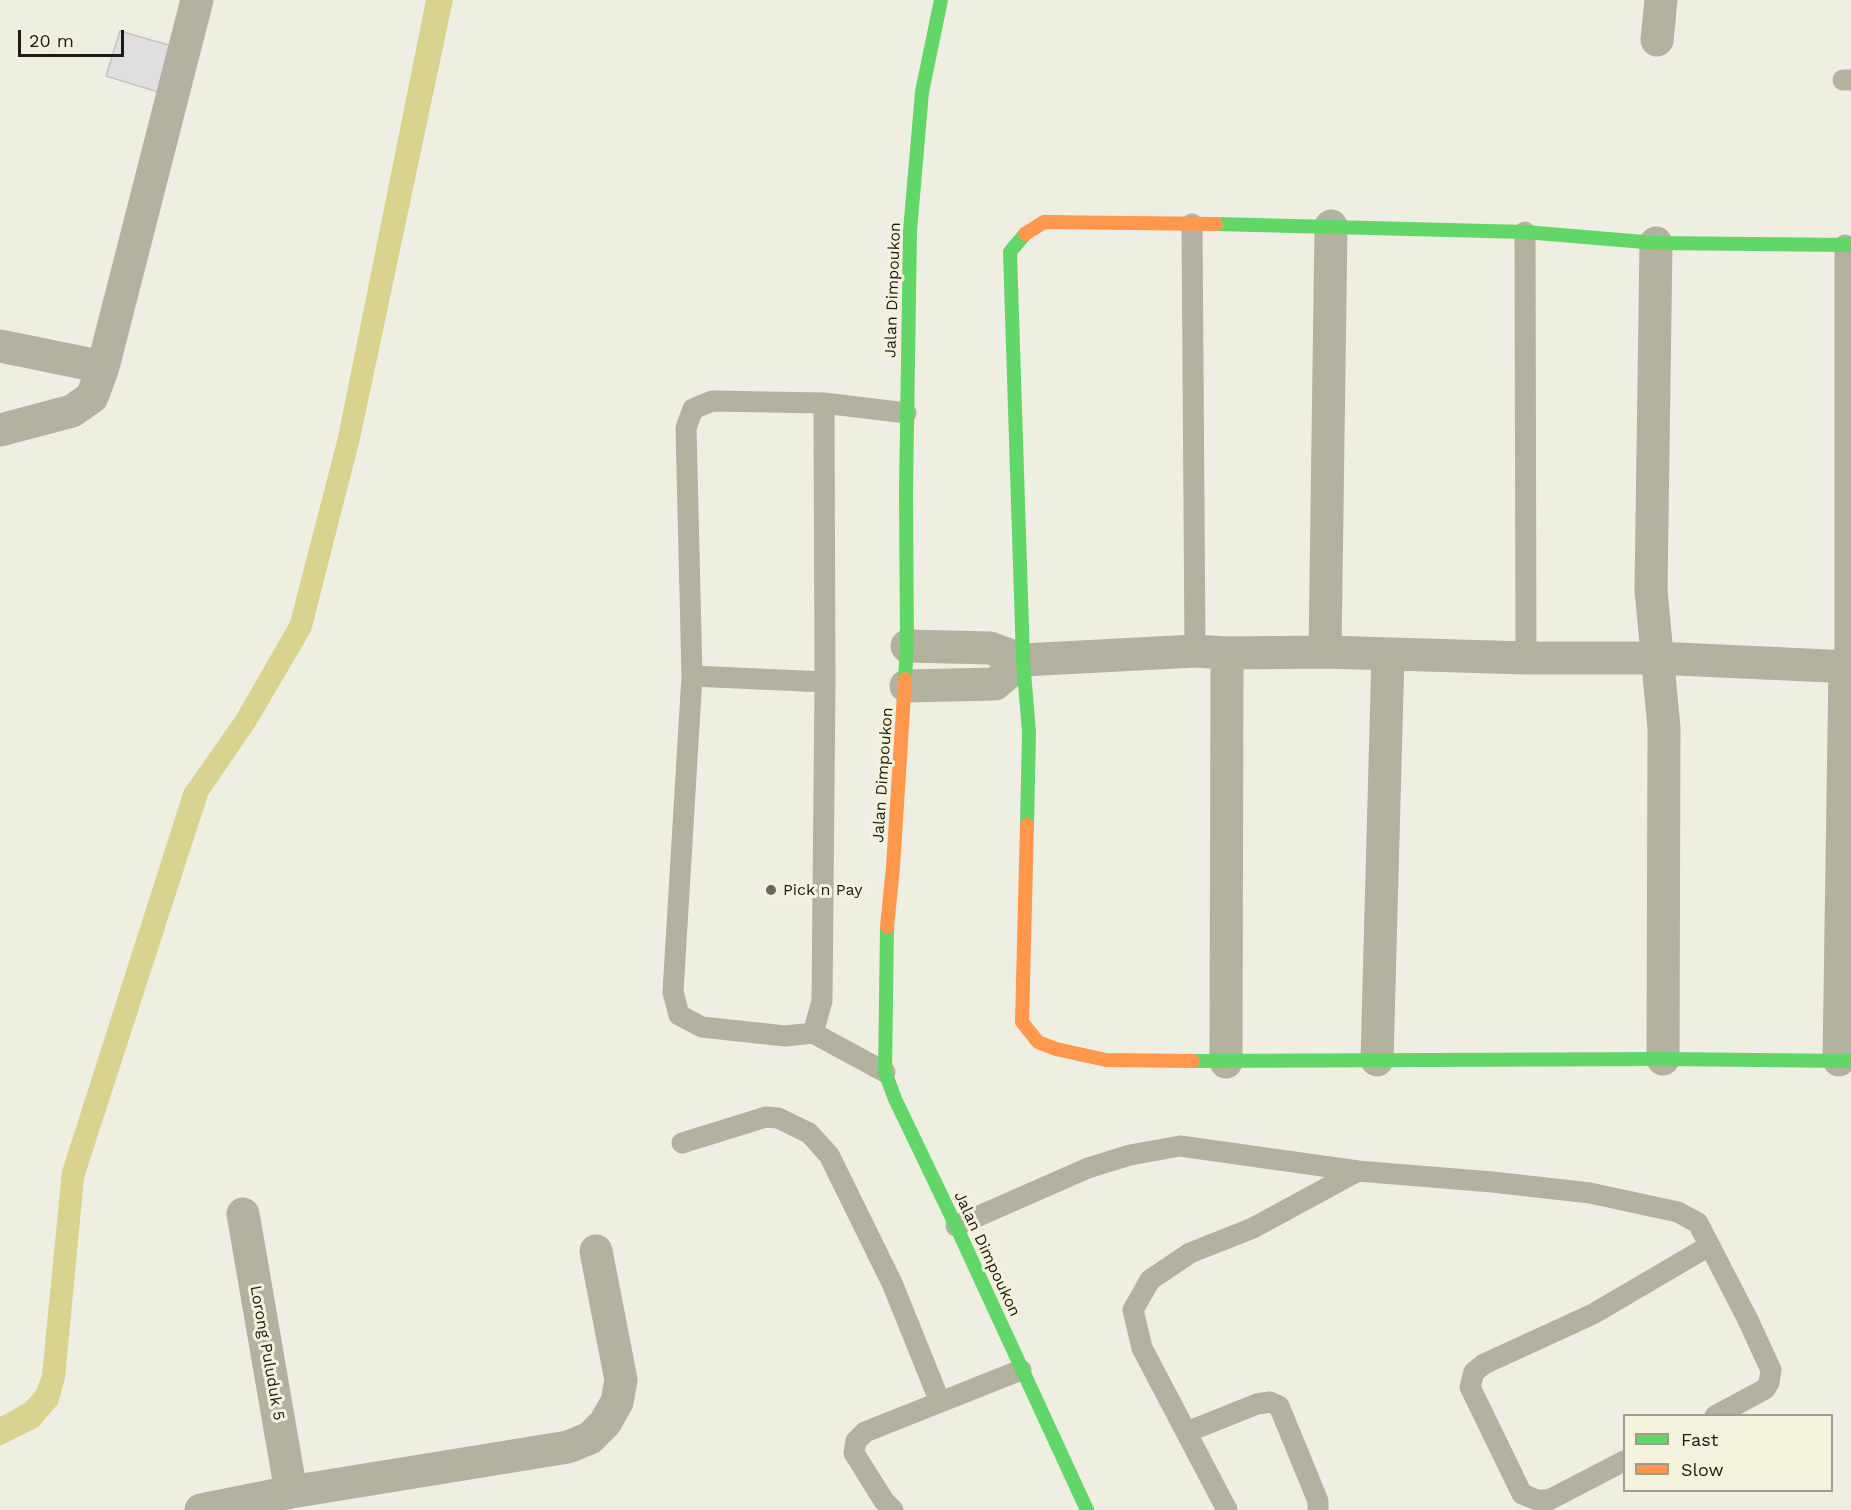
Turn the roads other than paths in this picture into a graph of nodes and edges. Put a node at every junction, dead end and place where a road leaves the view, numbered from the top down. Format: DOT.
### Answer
graph roads {
  1 [pos="196,0"];
  2 [pos="941,0"];
  3 [pos="1661,0"];
  4 [pos="1657,40"];
  5 [pos="1192,224"];
  6 [pos="1331,226"];
  7 [pos="1525,232"];
  8 [pos="1656,243"];
  9 [pos="1848,245"];
  10 [pos="0,346"];
  11 [pos="104,367"];
  12 [pos="824,403"];
  13 [pos="906,413"];
  14 [pos="0,429"];
  15 [pos="907,646"];
  16 [pos="1211,652"];
  17 [pos="1325,652"];
  18 [pos="1388,654"];
  19 [pos="1526,658"];
  20 [pos="1656,658"];
  21 [pos="1023,660"];
  22 [pos="1848,667"];
  23 [pos="692,676"];
  24 [pos="825,682"];
  25 [pos="906,686"];
  26 [pos="813,1033"];
  27 [pos="1663,1059"];
  28 [pos="1377,1060"];
  29 [pos="1845,1060"];
  30 [pos="1226,1062"];
  31 [pos="885,1072"];
  32 [pos="682,1143"];
  33 [pos="1358,1171"];
  34 [pos="243,1214"];
  35 [pos="956,1226"];
  36 [pos="1709,1246"];
  37 [pos="596,1251"];
  38 [pos="1021,1370"];
  39 [pos="940,1402"];
  40 [pos="1719,1414"];
  41 [pos="1187,1432"];
  42 [pos="1623,1462"];
  43 [pos="291,1492"];
  44 [pos="201,1510"];
  45 [pos="893,1510"];
  46 [pos="1087,1510"];
  47 [pos="1227,1510"];
  48 [pos="1318,1510"];
  1 -- 11 [label="street"];
  2 -- 13 [label="street, Jalan Dimpoukon"];
  3 -- 4 [label="street"];
  5 -- 6 [label="street"];
  5 -- 16 [label="lane"];
  5 -- 21 [label="street"];
  6 -- 7 [label="street"];
  6 -- 17 [label="street"];
  7 -- 8 [label="street"];
  7 -- 19 [label="lane"];
  8 -- 9 [label="street"];
  8 -- 20 [label="street"];
  9 -- 22 [label="lane"];
  10 -- 11 [label="street"];
  11 -- 14 [label="street"];
  12 -- 13 [label="lane"];
  12 -- 23 [label="lane"];
  12 -- 24 [label="lane"];
  13 -- 15 [label="street, Jalan Dimpoukon"];
  15 -- 21 [label="street"];
  15 -- 25 [label="street, Jalan Dimpoukon"];
  16 -- 17 [label="street"];
  16 -- 21 [label="street"];
  16 -- 30 [label="street"];
  17 -- 18 [label="street"];
  18 -- 19 [label="street"];
  18 -- 28 [label="street"];
  19 -- 20 [label="street"];
  20 -- 22 [label="street"];
  20 -- 27 [label="street"];
  21 -- 25 [label="street"];
  21 -- 30 [label="street"];
  22 -- 29 [label="street"];
  23 -- 24 [label="lane"];
  23 -- 26 [label="lane"];
  24 -- 26 [label="lane"];
  25 -- 31 [label="street, Jalan Dimpoukon"];
  26 -- 31 [label="lane"];
  27 -- 28 [label="street"];
  27 -- 29 [label="street"];
  28 -- 30 [label="street"];
  31 -- 35 [label="street, Jalan Dimpoukon"];
  32 -- 39 [label="lane"];
  33 -- 35 [label="lane"];
  33 -- 36 [label="lane"];
  33 -- 41 [label="lane"];
  34 -- 43 [label="street, Lorong Puluduk 5"];
  35 -- 38 [label="street, Jalan Dimpoukon"];
  36 -- 40 [label="lane"];
  36 -- 42 [label="lane"];
  37 -- 43 [label="street"];
  38 -- 39 [label="lane"];
  38 -- 46 [label="street, Jalan Dimpoukon"];
  39 -- 45 [label="lane"];
  41 -- 47 [label="lane"];
  41 -- 48 [label="lane"];
  43 -- 44 [label="street"];
}
